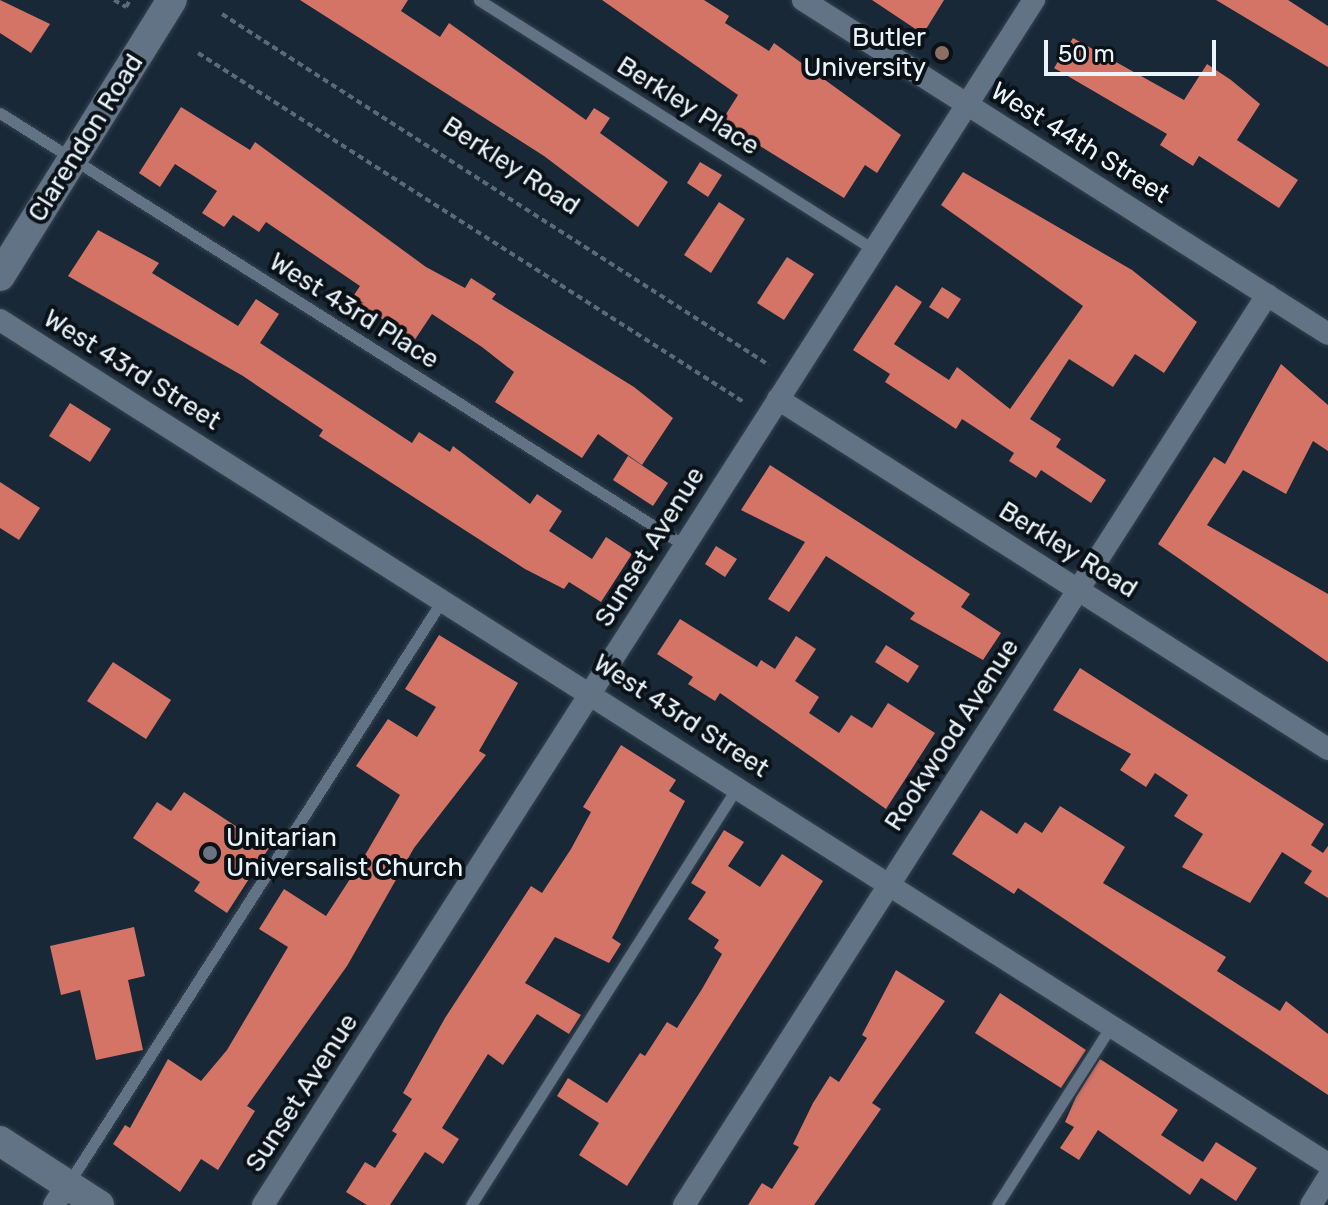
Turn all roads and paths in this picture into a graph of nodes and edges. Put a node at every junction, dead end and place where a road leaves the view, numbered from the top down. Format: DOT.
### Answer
graph roads {
  1 [pos="114,0"];
  2 [pos="130,0"];
  3 [pos="172,0"];
  4 [pos="479,0"];
  5 [pos="803,0"];
  6 [pos="1034,0"];
  7 [pos="222,14"];
  8 [pos="198,53"];
  9 [pos="966,104"];
  10 [pos="0,113"];
  11 [pos="72,159"];
  12 [pos="873,249"];
  13 [pos="0,276"];
  14 [pos="1267,295"];
  15 [pos="0,320"];
  16 [pos="1328,334"];
  17 [pos="769,365"];
  18 [pos="778,399"];
  19 [pos="745,403"];
  20 [pos="684,545"];
  21 [pos="1079,590"];
  22 [pos="443,599"];
  23 [pos="591,692"];
  24 [pos="1328,749"];
  25 [pos="737,787"];
  26 [pos="890,885"];
  27 [pos="1111,1026"];
  28 [pos="0,1141"];
  29 [pos="1328,1164"];
  30 [pos="1328,1178"];
  31 [pos="61,1195"];
  32 [pos="99,1205"];
  33 [pos="263,1205"];
  34 [pos="471,1205"];
  35 [pos="684,1205"];
  36 [pos="997,1205"];
  37 [pos="1311,1205"];
  1 -- 2 [label="path"];
  3 -- 11 [label="street, Clarendon Road"];
  4 -- 12 [label="lane, Berkley Place"];
  5 -- 9 [label="street, West 44th Street"];
  6 -- 9 [label="street, Sunset Avenue"];
  7 -- 17 [label="path, Berkley Road"];
  8 -- 19 [label="path"];
  9 -- 12 [label="street, Sunset Avenue"];
  9 -- 14 [label="street, West 44th Street"];
  10 -- 11 [label="lane, West 43rd Place"];
  11 -- 13 [label="street, Clarendon Road"];
  11 -- 20 [label="lane, West 43rd Place"];
  12 -- 18 [label="street, Sunset Avenue"];
  14 -- 16 [label="street, West 44th Street"];
  14 -- 21 [label="street, Rookwood Avenue"];
  15 -- 22 [label="street, West 43rd Street"];
  18 -- 20 [label="street, Sunset Avenue"];
  18 -- 21 [label="street, Berkley Road"];
  20 -- 23 [label="street, Sunset Avenue"];
  21 -- 24 [label="street, Berkley Road"];
  21 -- 26 [label="street, Rookwood Avenue"];
  22 -- 23 [label="street, West 43rd Street"];
  22 -- 31 [label="lane"];
  23 -- 25 [label="street, West 43rd Street"];
  23 -- 33 [label="street, Sunset Avenue"];
  25 -- 26 [label="street, West 43rd Street"];
  25 -- 34 [label="lane"];
  26 -- 27 [label="street, West 43rd Street"];
  26 -- 35 [label="street, Rookwood Avenue"];
  27 -- 29 [label="street, West 43rd Street"];
  27 -- 36 [label="lane"];
  28 -- 31 [label="street"];
  30 -- 37 [label="street"];
  31 -- 32 [label="street"];
}
